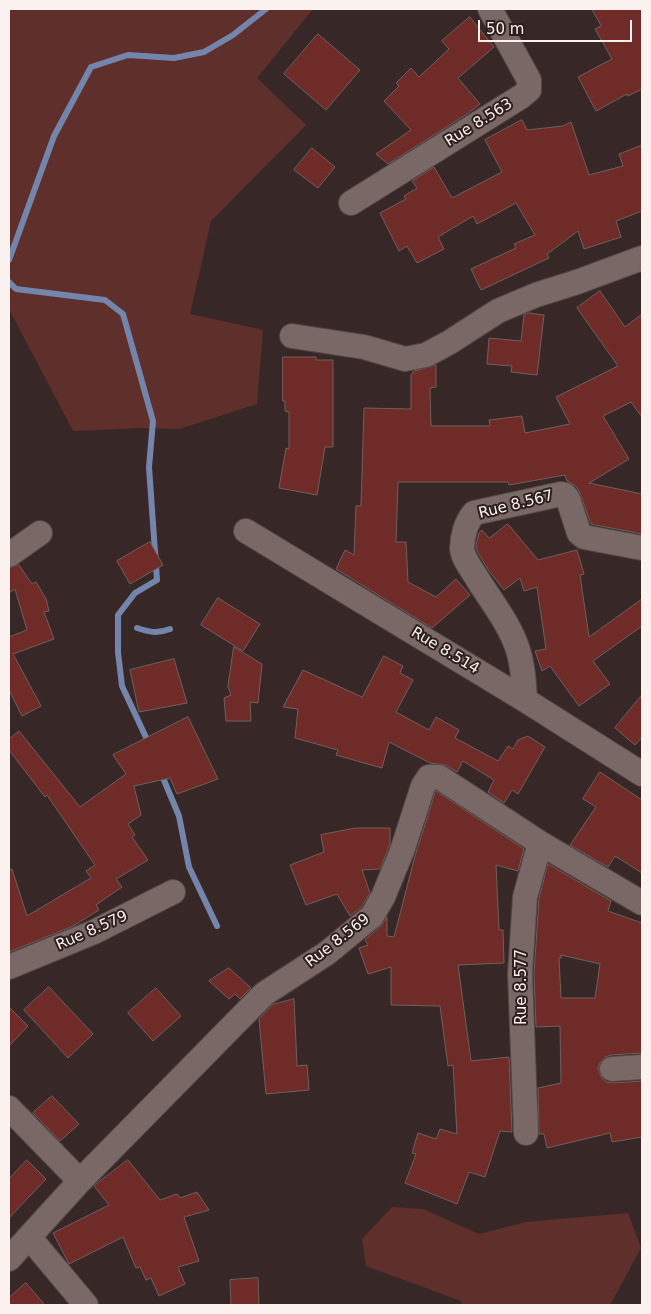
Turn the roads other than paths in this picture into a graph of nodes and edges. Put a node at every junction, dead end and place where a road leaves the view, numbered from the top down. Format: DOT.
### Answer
graph roads {
  1 [pos="490,9"];
  2 [pos="351,203"];
  3 [pos="642,258"];
  4 [pos="292,336"];
  5 [pos="246,531"];
  6 [pos="40,533"];
  7 [pos="642,548"];
  8 [pos="9,555"];
  9 [pos="525,700"];
  10 [pos="642,774"];
  11 [pos="540,843"];
  12 [pos="174,892"];
  13 [pos="642,903"];
  14 [pos="9,967"];
  15 [pos="642,1067"];
  16 [pos="612,1069"];
  17 [pos="9,1108"];
  18 [pos="526,1133"];
  19 [pos="80,1180"];
  20 [pos="29,1237"];
  21 [pos="9,1259"];
  22 [pos="86,1305"];
  1 -- 2 [label="street, Rue 8.563"];
  3 -- 4 [label="street"];
  5 -- 9 [label="street, Rue 8.514"];
  6 -- 8 [label="street"];
  7 -- 9 [label="street, Rue 8.567"];
  9 -- 10 [label="street, Rue 8.514"];
  11 -- 13 [label="street, Rue 8.569"];
  11 -- 18 [label="street, Rue 8.577"];
  11 -- 19 [label="street, Rue 8.569"];
  12 -- 14 [label="street, Rue 8.579"];
  15 -- 16 [label="street"];
  17 -- 19 [label="street"];
  19 -- 20 [label="street"];
  20 -- 21 [label="street"];
  20 -- 22 [label="street"];
}
